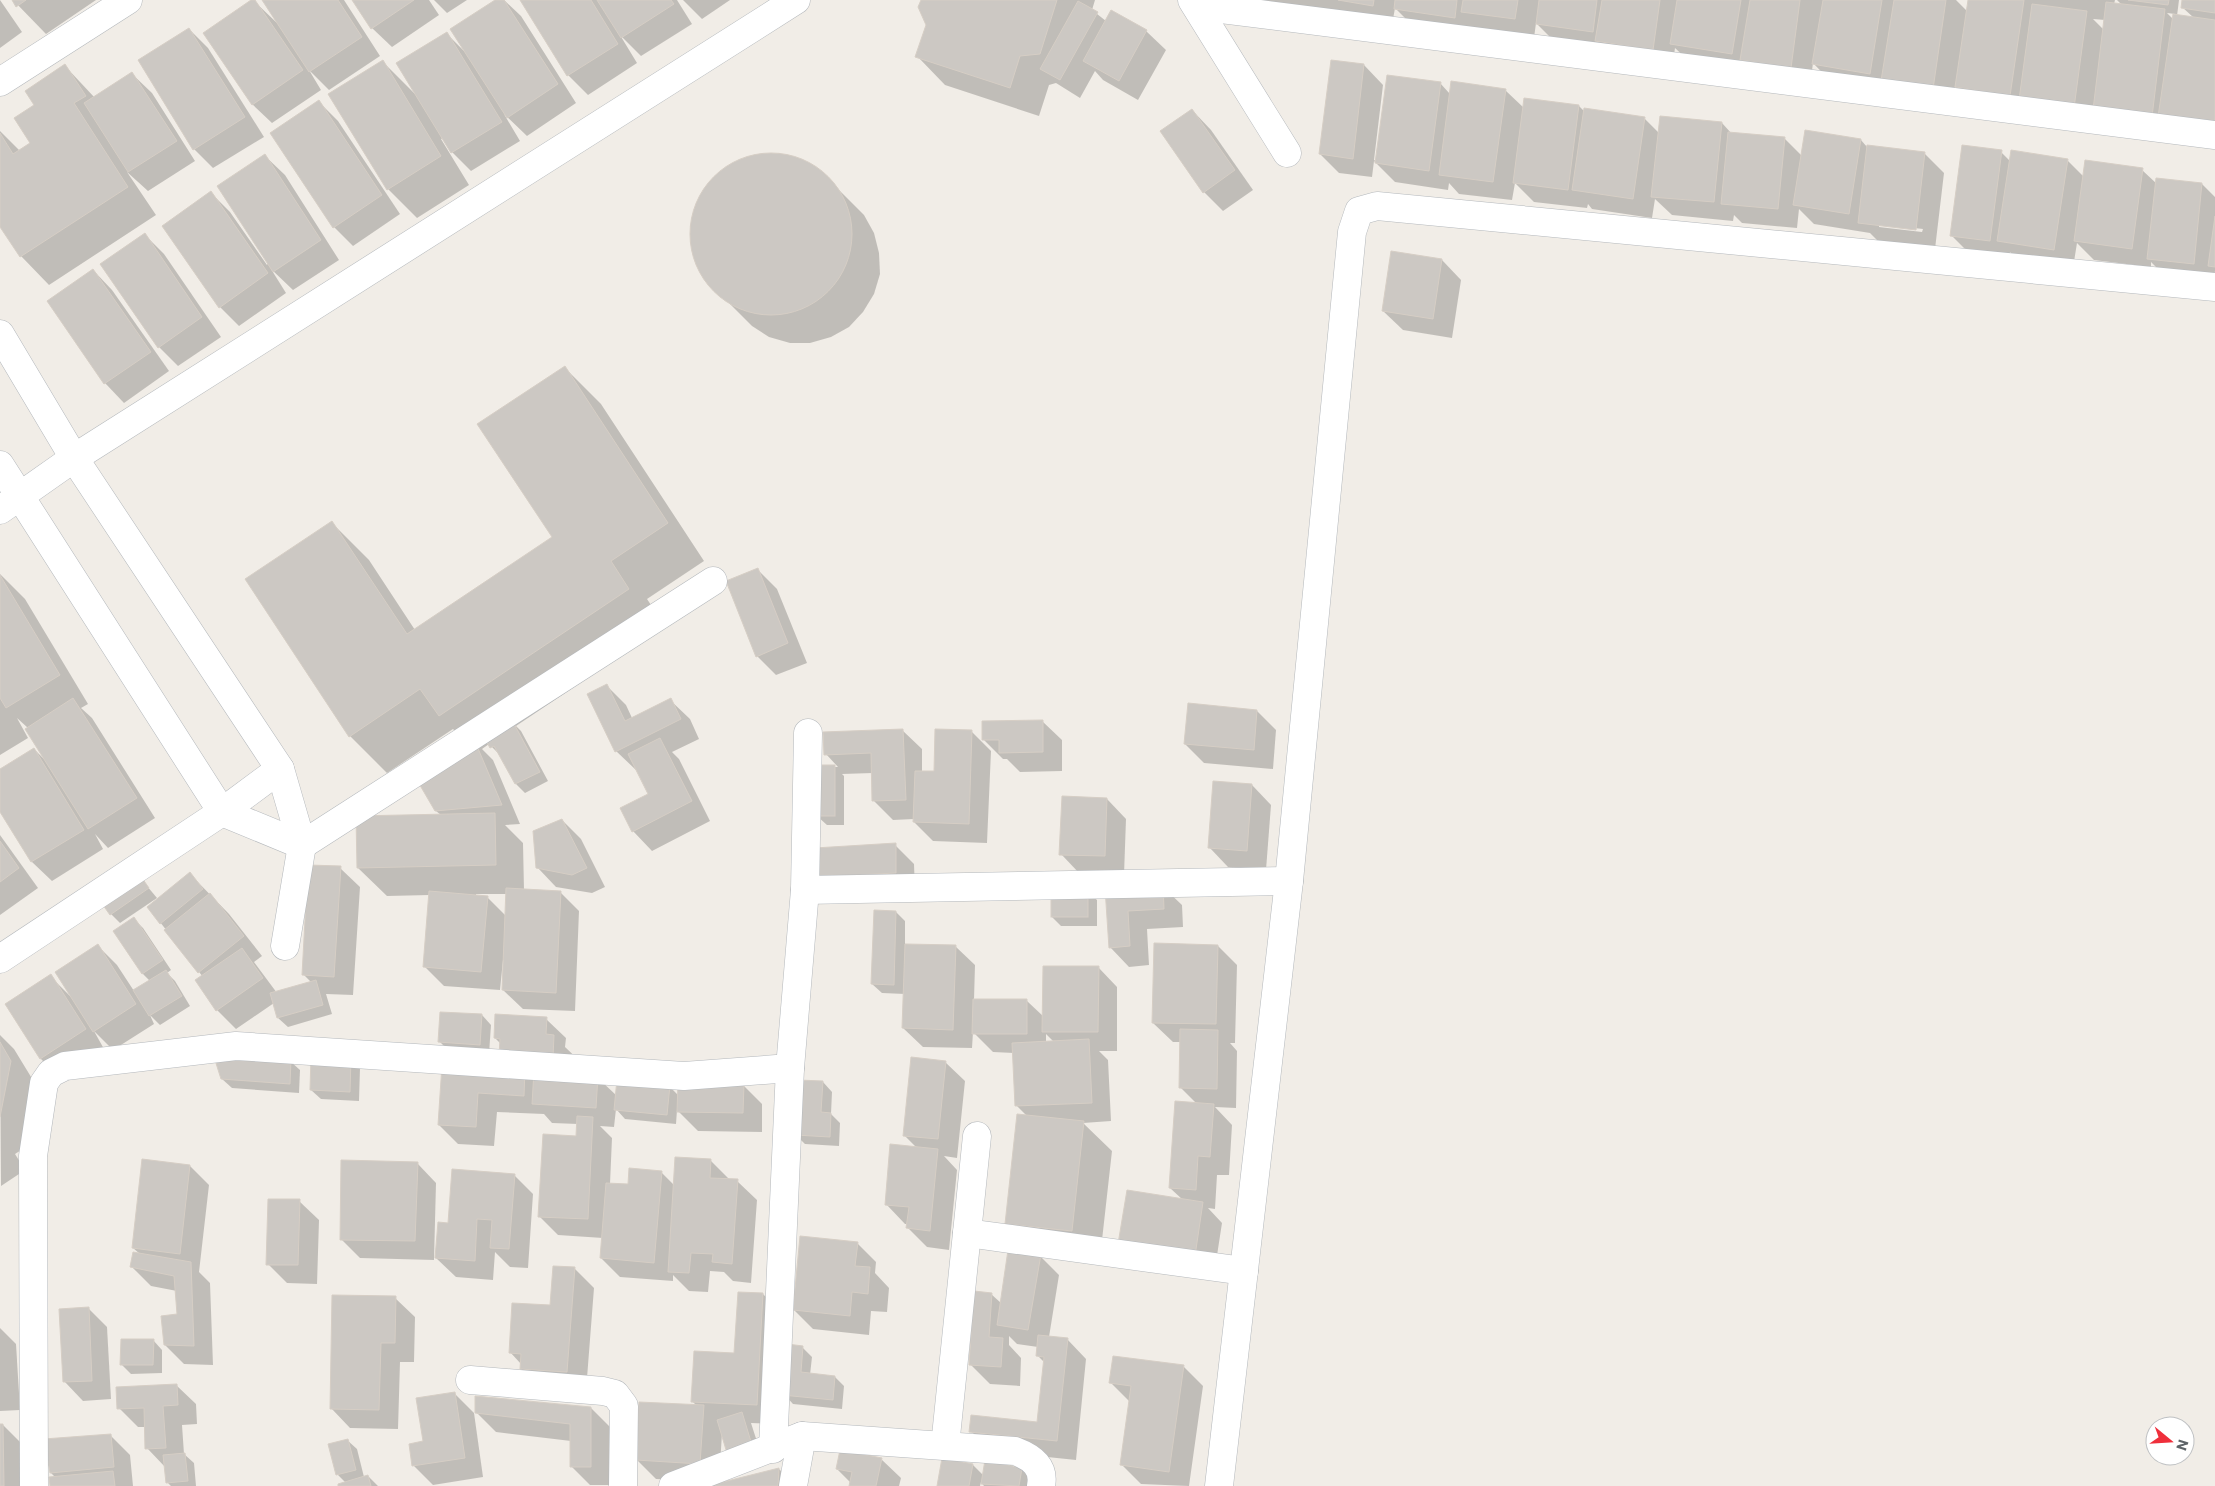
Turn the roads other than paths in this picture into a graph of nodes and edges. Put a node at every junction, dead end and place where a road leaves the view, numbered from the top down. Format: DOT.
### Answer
graph roads {
  1 [pos="128,0"];
  2 [pos="796,0"];
  3 [pos="1194,3"];
  4 [pos="0,82"];
  5 [pos="2215,135"];
  6 [pos="1288,153"];
  7 [pos="2215,287"];
  8 [pos="0,334"];
  9 [pos="74,458"];
  10 [pos="0,465"];
  11 [pos="10,504"];
  12 [pos="713,581"];
  13 [pos="808,733"];
  14 [pos="280,769"];
  15 [pos="222,812"];
  16 [pos="302,845"];
  17 [pos="1289,881"];
  18 [pos="805,890"];
  19 [pos="285,946"];
  20 [pos="0,959"];
  21 [pos="790,1068"];
  22 [pos="978,1136"];
  23 [pos="967,1233"];
  24 [pos="1244,1271"];
  25 [pos="470,1380"];
  26 [pos="802,1436"];
  27 [pos="945,1446"];
  28 [pos="773,1449"];
  29 [pos="34,1486"];
  30 [pos="623,1486"];
  31 [pos="673,1486"];
  32 [pos="793,1486"];
  33 [pos="1041,1486"];
  34 [pos="1219,1486"];
  1 -- 4 [label="street"];
  2 -- 9 [label="street"];
  3 -- 5 [label="street"];
  3 -- 6 [label="street"];
  7 -- 17 [label="street"];
  8 -- 9 [label="street"];
  9 -- 11 [label="street"];
  9 -- 14 [label="street"];
  10 -- 11 [label="street"];
  11 -- 15 [label="street"];
  12 -- 16 [label="street"];
  13 -- 18 [label="street"];
  14 -- 15 [label="street"];
  14 -- 16 [label="street"];
  15 -- 16 [label="street"];
  15 -- 20 [label="street"];
  16 -- 19 [label="street"];
  17 -- 18 [label="street"];
  17 -- 24 [label="street"];
  18 -- 21 [label="street"];
  21 -- 28 [label="street"];
  21 -- 29 [label="street"];
  22 -- 23 [label="street"];
  23 -- 24 [label="street"];
  23 -- 27 [label="street"];
  24 -- 34 [label="street"];
  25 -- 30 [label="street"];
  26 -- 27 [label="street"];
  26 -- 28 [label="street"];
  26 -- 32 [label="street"];
  27 -- 33 [label="street"];
  28 -- 31 [label="street"];
}
